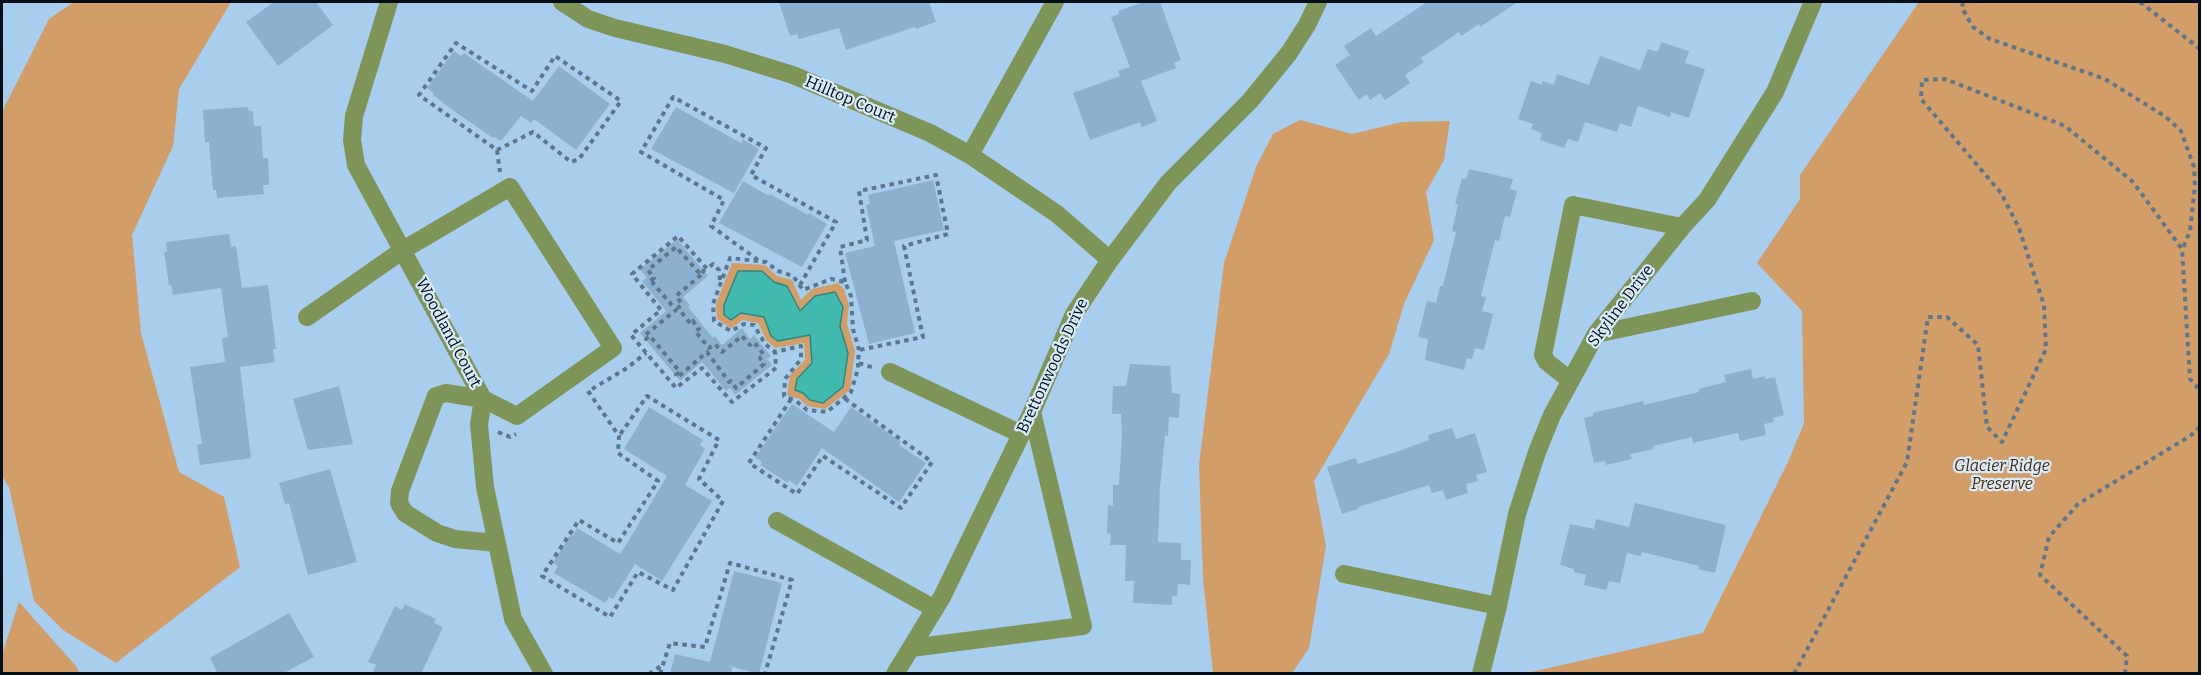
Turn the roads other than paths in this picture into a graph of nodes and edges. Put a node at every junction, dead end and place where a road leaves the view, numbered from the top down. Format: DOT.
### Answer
graph roads {
  1 [pos="388,2"];
  2 [pos="562,2"];
  3 [pos="1055,2"];
  4 [pos="1318,2"];
  5 [pos="1813,2"];
  6 [pos="970,155"];
  7 [pos="1682,227"];
  8 [pos="403,250"];
  9 [pos="1110,260"];
  10 [pos="1752,301"];
  11 [pos="307,317"];
  12 [pos="1596,334"];
  13 [pos="890,372"];
  14 [pos="1570,380"];
  15 [pos="483,399"];
  16 [pos="1032,412"];
  17 [pos="1021,434"];
  18 [pos="777,521"];
  19 [pos="497,543"];
  20 [pos="1344,574"];
  21 [pos="1498,606"];
  22 [pos="935,609"];
  23 [pos="911,648"];
  24 [pos="544,674"];
  25 [pos="895,674"];
  26 [pos="1481,674"];
  1 -- 8 [label="street, Woodland Court"];
  2 -- 6 [label="street, Hilltop Court"];
  3 -- 6 [label="street"];
  4 -- 9 [label="street, Brettonwoods Drive"];
  5 -- 7 [label="street, Skyline Drive"];
  6 -- 9 [label="street, Hilltop Court"];
  7 -- 12 [label="street, Skyline Drive"];
  7 -- 14 [label="street"];
  8 -- 11 [label="street"];
  8 -- 15 [label="street, Woodland Court"];
  8 -- 15 [label="street"];
  9 -- 16 [label="street, Brettonwoods Drive"];
  10 -- 12 [label="street"];
  12 -- 14 [label="street, Skyline Drive"];
  13 -- 17 [label="street"];
  14 -- 21 [label="street, Skyline Drive"];
  15 -- 19 [label="street, Woodland Court"];
  15 -- 19 [label="street"];
  16 -- 17 [label="street, Brettonwoods Drive"];
  16 -- 23 [label="street"];
  17 -- 22 [label="street, Brettonwoods Drive"];
  18 -- 22 [label="street"];
  19 -- 24 [label="street, Woodland Court"];
  20 -- 21 [label="street"];
  21 -- 26 [label="street, Skyline Drive"];
  22 -- 23 [label="street, Brettonwoods Drive"];
  23 -- 25 [label="street, Brettonwoods Drive"];
}
